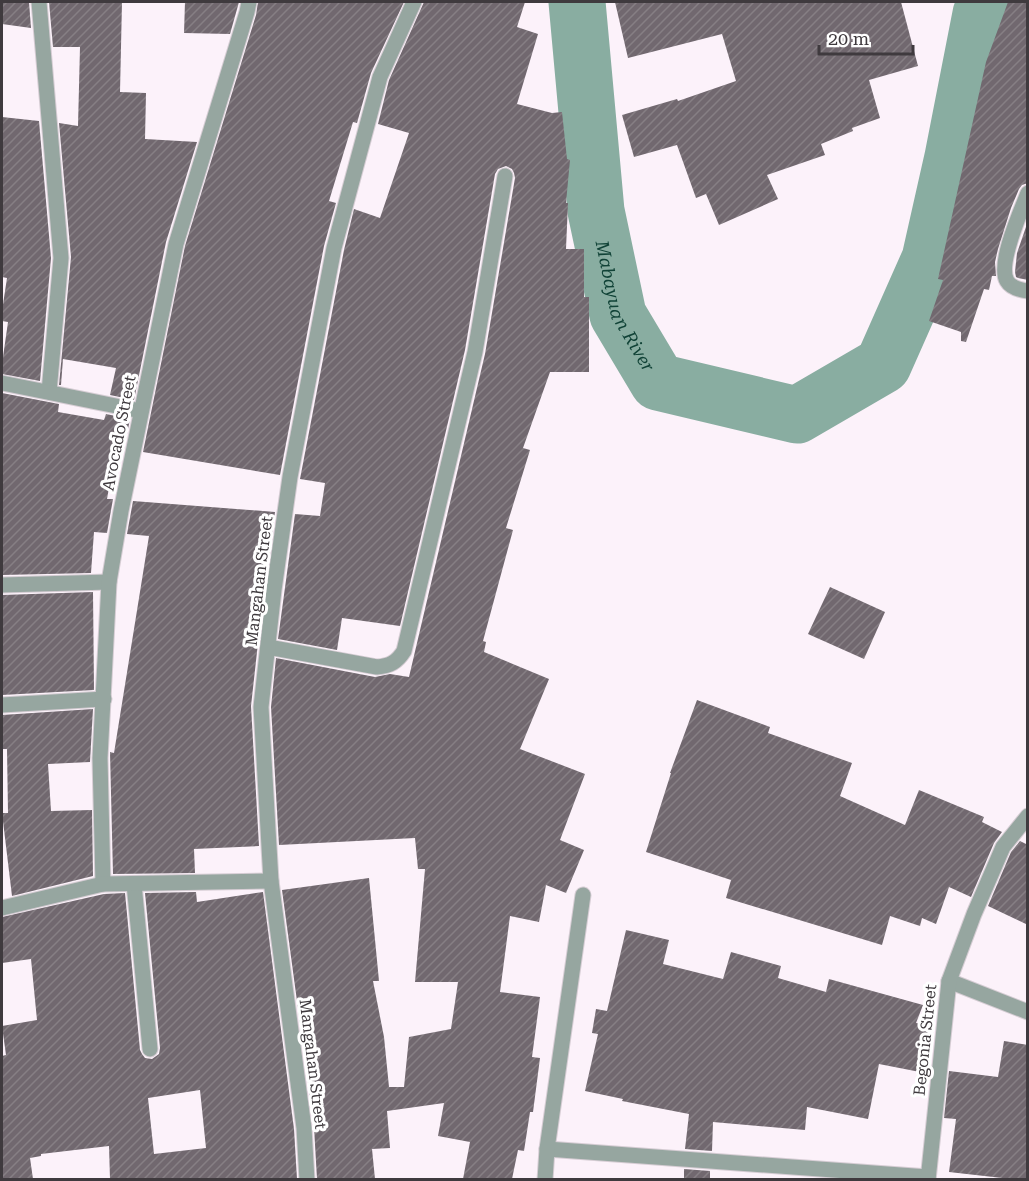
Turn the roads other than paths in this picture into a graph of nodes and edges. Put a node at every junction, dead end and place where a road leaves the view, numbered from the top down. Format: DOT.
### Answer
graph roads {
  1 [pos="39,2"];
  2 [pos="249,2"];
  3 [pos="414,2"];
  4 [pos="505,176"];
  5 [pos="1028,193"];
  6 [pos="1028,291"];
  7 [pos="2,383"];
  8 [pos="49,392"];
  9 [pos="141,411"];
  10 [pos="109,582"];
  11 [pos="2,585"];
  12 [pos="268,647"];
  13 [pos="104,699"];
  14 [pos="2,705"];
  15 [pos="1028,816"];
  16 [pos="271,881"];
  17 [pos="103,884"];
  18 [pos="134,884"];
  19 [pos="583,896"];
  20 [pos="2,908"];
  21 [pos="949,981"];
  22 [pos="1028,1012"];
  23 [pos="150,1049"];
  24 [pos="547,1149"];
  25 [pos="928,1178"];
  26 [pos="307,1179"];
  27 [pos="545,1179"];
  1 -- 8 [label="street"];
  2 -- 9 [label="street, Avocado Street"];
  3 -- 12 [label="street, Mangahan Street"];
  4 -- 12 [label="street"];
  5 -- 6 [label="street"];
  7 -- 8 [label="street"];
  8 -- 9 [label="street"];
  9 -- 10 [label="street, Avocado Street"];
  10 -- 11 [label="street"];
  10 -- 13 [label="street, Avocado Street"];
  12 -- 16 [label="street, Mangahan Street"];
  13 -- 14 [label="street"];
  13 -- 17 [label="street, Avocado Street"];
  15 -- 21 [label="street, Begonia Street"];
  16 -- 18 [label="street"];
  16 -- 26 [label="street, Mangahan Street"];
  17 -- 18 [label="street"];
  17 -- 20 [label="street"];
  18 -- 23 [label="street"];
  19 -- 24 [label="street"];
  21 -- 22 [label="street"];
  21 -- 25 [label="street, Begonia Street"];
  24 -- 25 [label="street"];
  24 -- 27 [label="street"];
}
